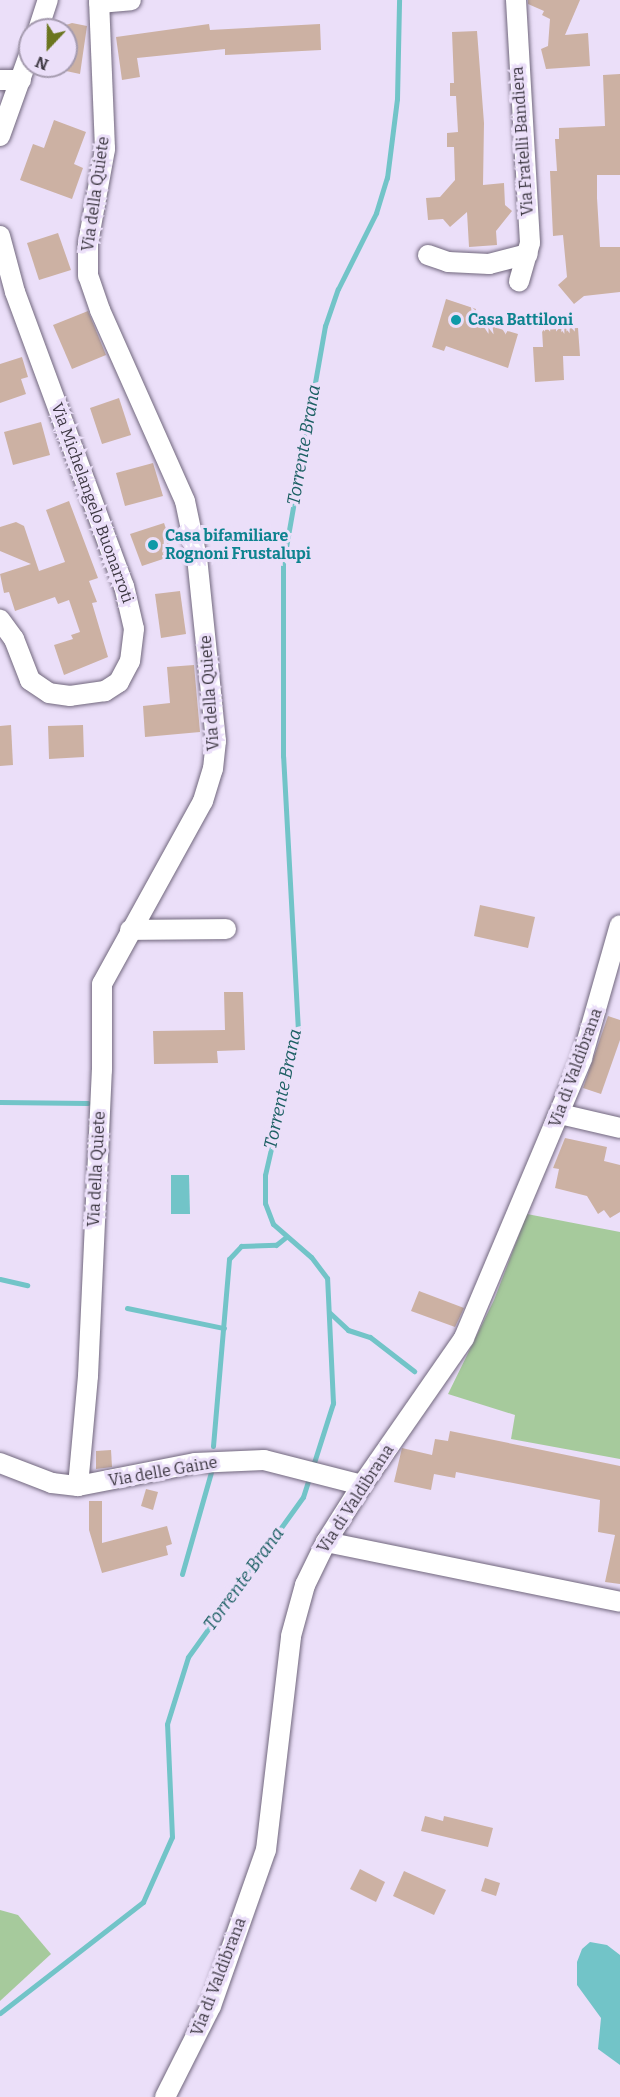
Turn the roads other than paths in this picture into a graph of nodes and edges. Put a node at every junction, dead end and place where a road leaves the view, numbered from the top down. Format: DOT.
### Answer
graph roads {
  1 [pos="48,0"];
  2 [pos="131,0"];
  3 [pos="516,0"];
  4 [pos="99,2"];
  5 [pos="42,18"];
  6 [pos="0,80"];
  7 [pos="21,80"];
  8 [pos="0,136"];
  9 [pos="0,236"];
  10 [pos="528,254"];
  11 [pos="428,255"];
  12 [pos="519,281"];
  13 [pos="0,620"];
  14 [pos="620,925"];
  15 [pos="226,929"];
  16 [pos="130,930"];
  17 [pos="560,1114"];
  18 [pos="620,1128"];
  19 [pos="0,1463"];
  20 [pos="362,1485"];
  21 [pos="78,1486"];
  22 [pos="326,1542"];
  23 [pos="620,1602"];
  24 [pos="165,2097"];
  1 -- 5 [label="street"];
  2 -- 4 [label="street, Via della Quiete"];
  3 -- 10 [label="street, Via Fratelli Bandiera"];
  4 -- 16 [label="street, Via della Quiete"];
  6 -- 7 [label="street"];
  7 -- 8 [label="street"];
  9 -- 13 [label="street, Via Michelangelo Buonarroti"];
  10 -- 11 [label="street"];
  10 -- 12 [label="street, Via Fratelli Bandiera"];
  14 -- 17 [label="street, Via di Valdibrana"];
  15 -- 16 [label="street"];
  16 -- 21 [label="street, Via della Quiete"];
  17 -- 18 [label="street"];
  17 -- 20 [label="street, Via di Valdibrana"];
  19 -- 21 [label="street, Via delle Gaine"];
  20 -- 21 [label="street, Via delle Gaine"];
  20 -- 22 [label="street, Via di Valdibrana"];
  22 -- 23 [label="street"];
  22 -- 24 [label="street, Via di Valdibrana"];
}
